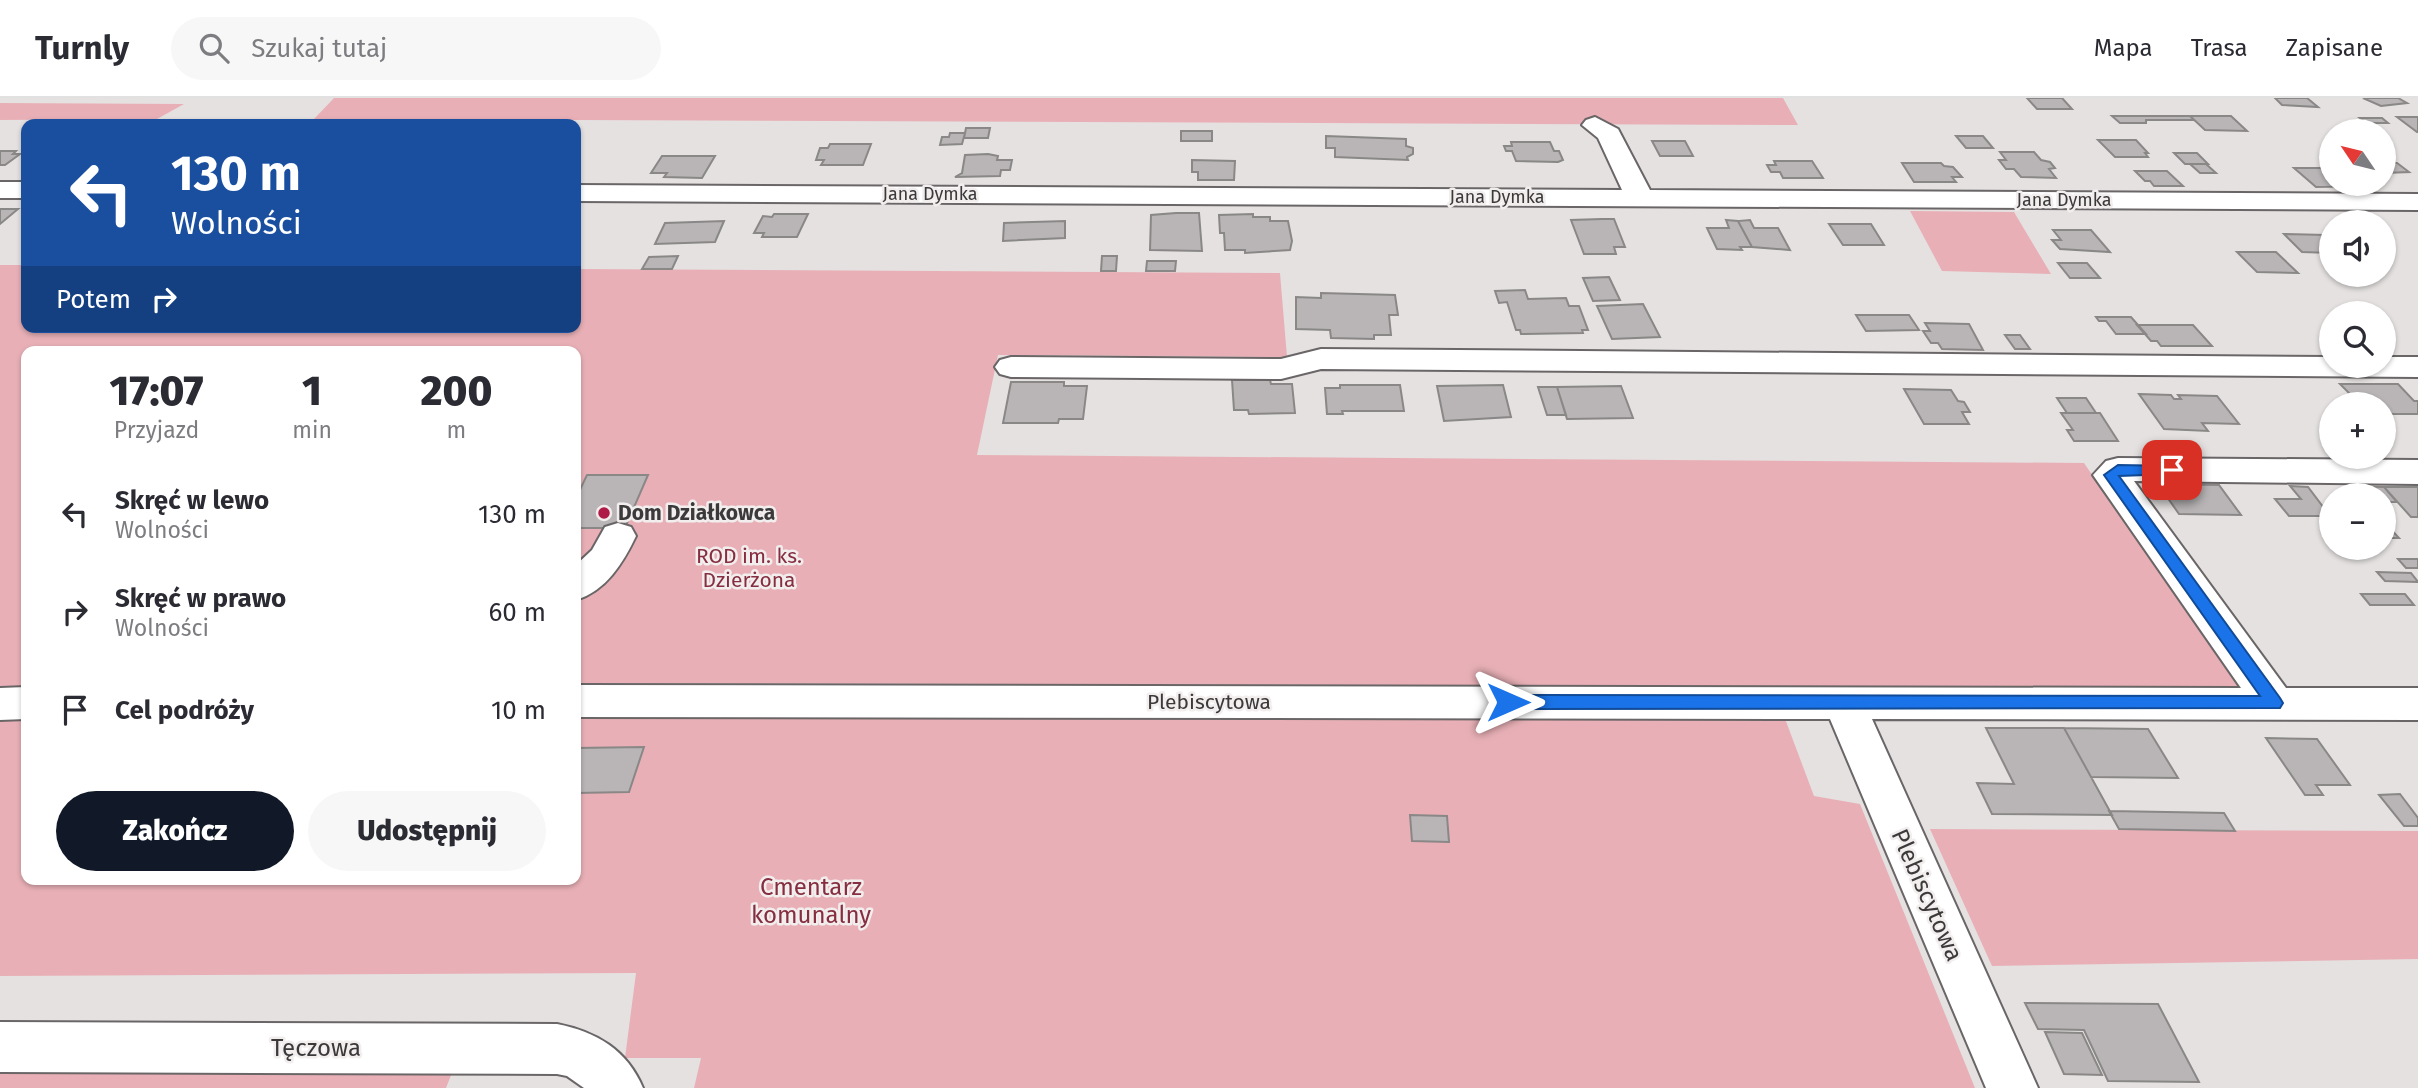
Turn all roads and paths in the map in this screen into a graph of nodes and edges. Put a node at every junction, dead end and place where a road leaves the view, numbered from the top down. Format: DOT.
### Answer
graph roads {
  1 [pos="1595,125"];
  2 [pos="0,190"];
  3 [pos="21,190"];
  4 [pos="581,193"];
  5 [pos="1640,198"];
  6 [pos="2418,202"];
  7 [pos="1011,367"];
  8 [pos="2418,367"];
  9 [pos="2418,472"];
  10 [pos="618,536"];
  11 [pos="581,581"];
  12 [pos="581,701"];
  13 [pos="1843,702"];
  14 [pos="21,703"];
  15 [pos="2274,703"];
  16 [pos="0,704"];
  17 [pos="2418,704"];
  18 [pos="0,1047"];
  19 [pos="617,1088"];
  20 [pos="2012,1088"];
  1 -- 5 [label="street"];
  2 -- 3 [label="street"];
  4 -- 5 [label="street, Jana Dymka"];
  5 -- 6 [label="street, Jana Dymka"];
  7 -- 8 [label="street"];
  9 -- 15 [label="street"];
  10 -- 11 [label="street"];
  12 -- 13 [label="street, Plebiscytowa"];
  13 -- 15 [label="street, Plebiscytowa"];
  13 -- 20 [label="street, Plebiscytowa"];
  14 -- 16 [label="street"];
  15 -- 17 [label="street, Plebiscytowa"];
  18 -- 19 [label="street, Tęczowa"];
}
